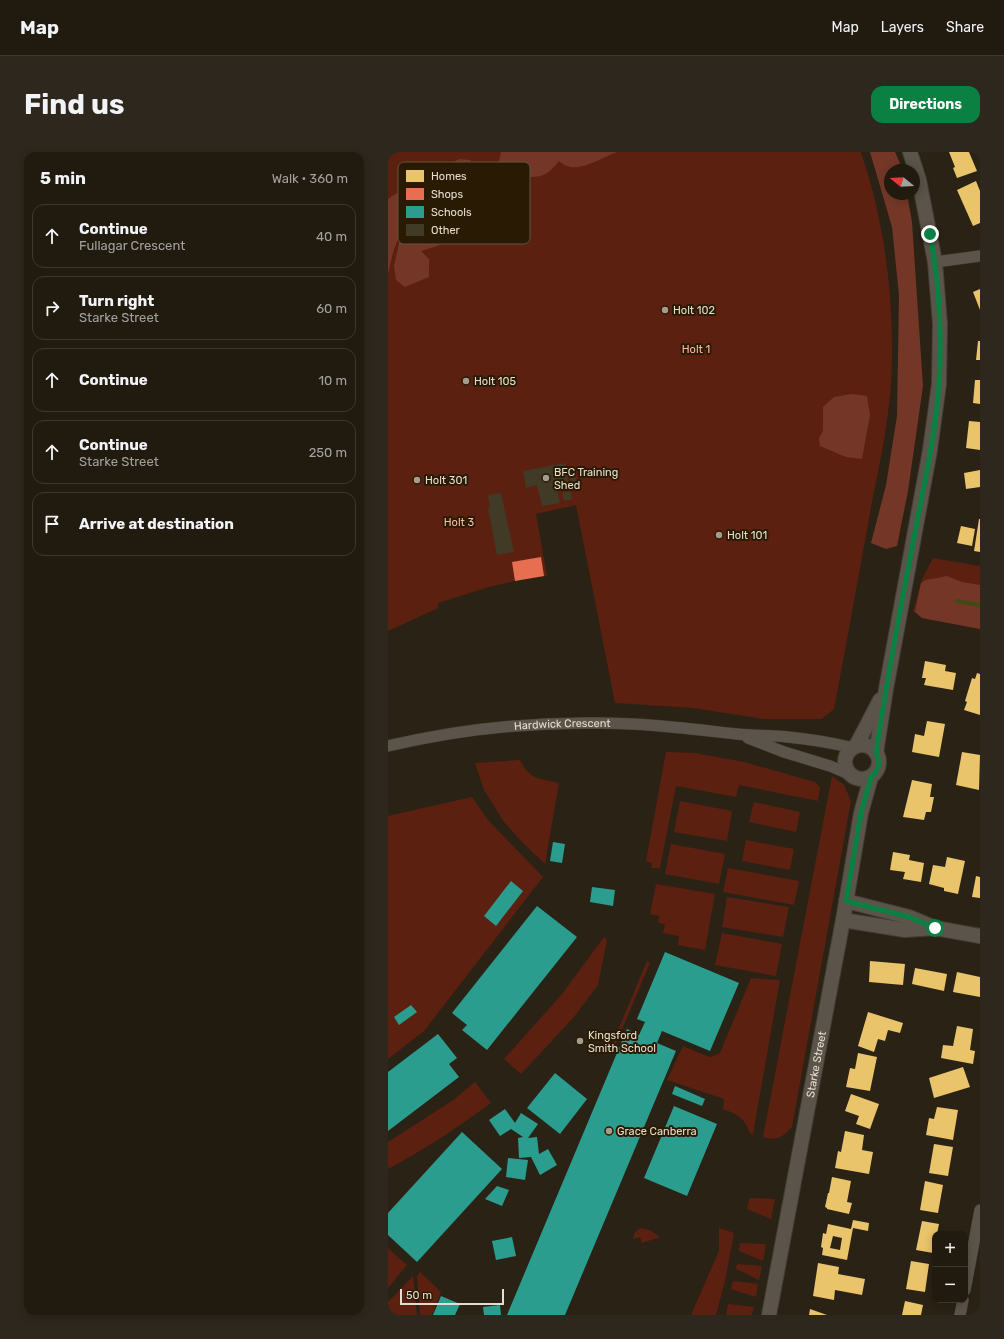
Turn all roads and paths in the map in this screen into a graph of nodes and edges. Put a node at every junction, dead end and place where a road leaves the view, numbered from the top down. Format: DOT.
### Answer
graph roads {
  1 [pos="910,152"];
  2 [pos="980,256"];
  3 [pos="935,262"];
  4 [pos="886,689"];
  5 [pos="738,734"];
  6 [pos="388,746"];
  7 [pos="855,747"];
  8 [pos="876,753"];
  9 [pos="852,776"];
  10 [pos="871,777"];
  11 [pos="861,813"];
  12 [pos="846,901"];
  13 [pos="843,920"];
  14 [pos="935,928"];
  15 [pos="980,936"];
  16 [pos="980,1210"];
  17 [pos="968,1274"];
  18 [pos="962,1303"];
  19 [pos="769,1315"];
  20 [pos="960,1315"];
  1 -- 3 [label="street"];
  2 -- 3 [label="street"];
  3 -- 4 [label="street"];
  4 -- 7 [label="street"];
  4 -- 8 [label="street"];
  5 -- 6 [label="street, Hardwick Crescent"];
  5 -- 7 [label="street, Hardwick Crescent"];
  5 -- 9 [label="street, Hardwick Crescent"];
  7 -- 8 [label="street"];
  7 -- 9 [label="street"];
  8 -- 10 [label="street"];
  9 -- 10 [label="street"];
  9 -- 11 [label="street, Starke Street"];
  10 -- 11 [label="street, Starke Street"];
  11 -- 12 [label="street, Starke Street"];
  12 -- 13 [label="street, Starke Street"];
  12 -- 14 [label="street"];
  13 -- 14 [label="street"];
  13 -- 19 [label="street, Starke Street"];
  14 -- 15 [label="street"];
  16 -- 17 [label="street"];
  18 -- 20 [label="street"];
}
